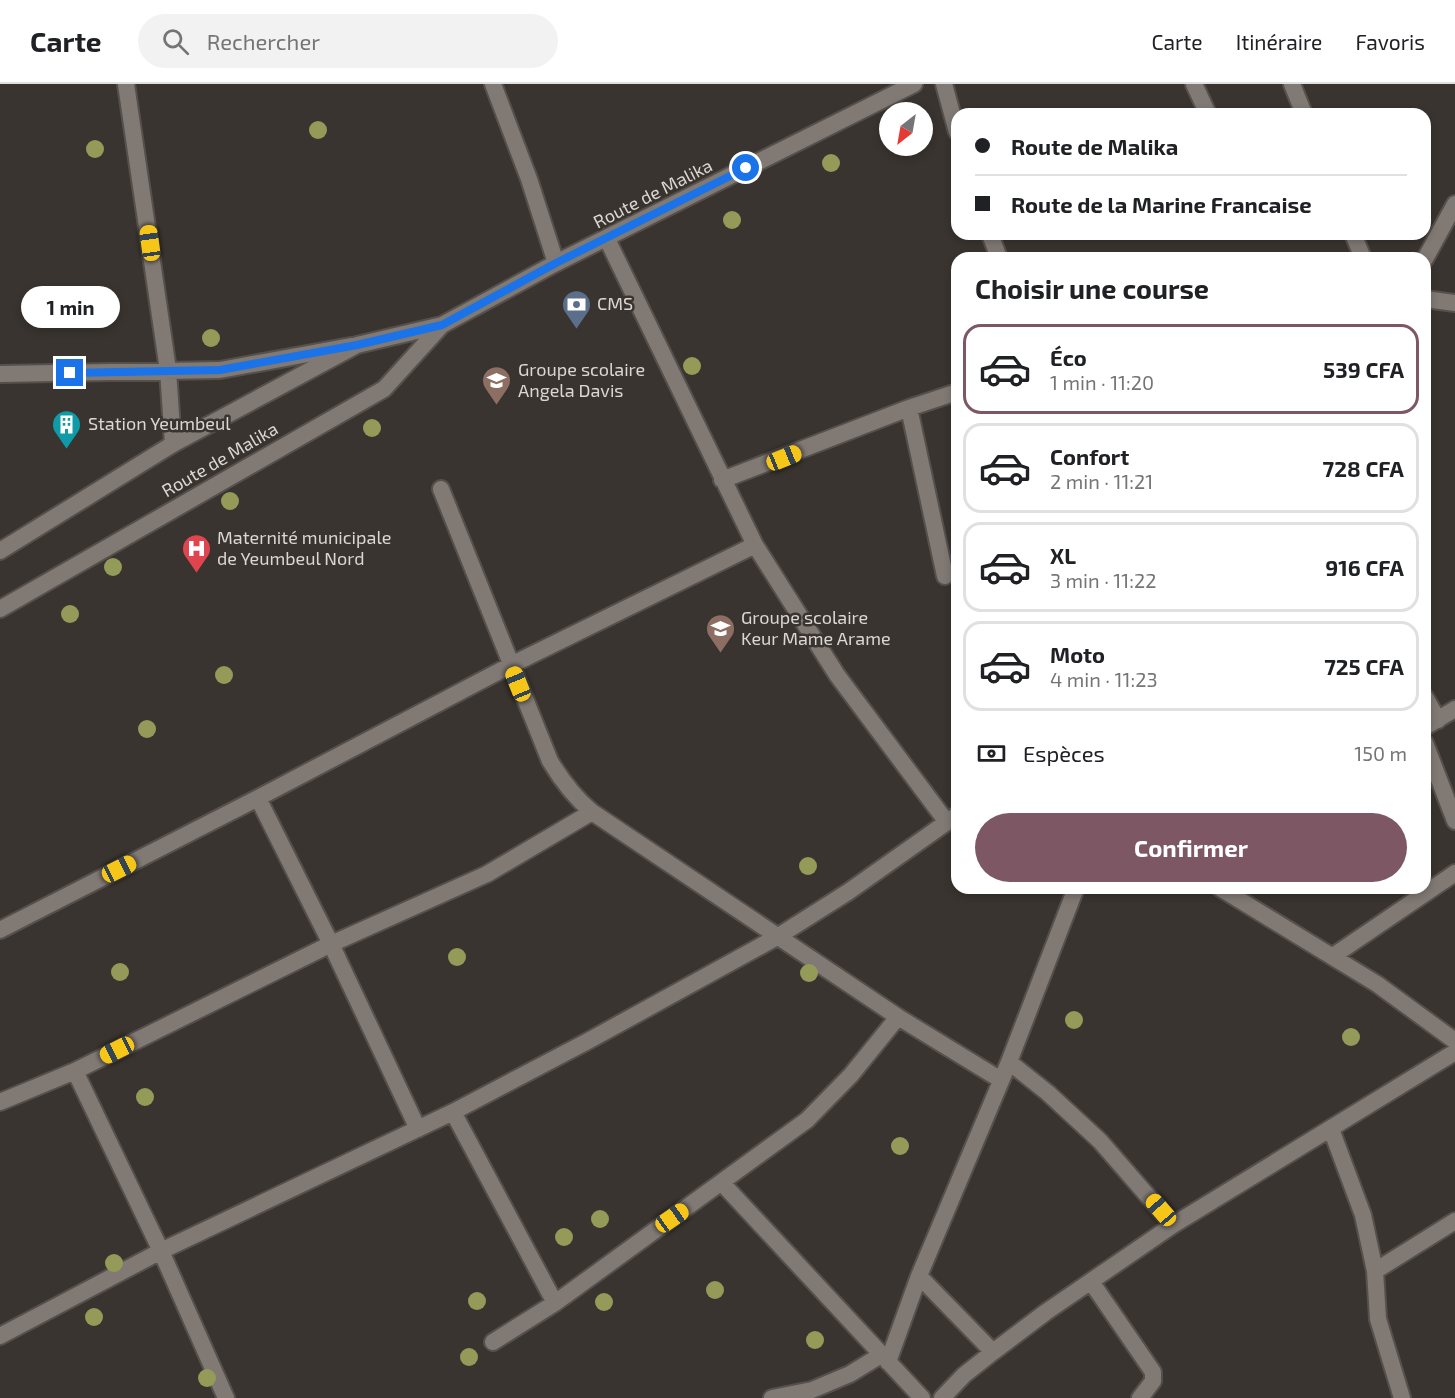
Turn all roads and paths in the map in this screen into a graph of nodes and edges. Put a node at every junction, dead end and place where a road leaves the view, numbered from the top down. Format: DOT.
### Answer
graph roads {
  1 [pos="126,84"];
  2 [pos="493,84"];
  3 [pos="914,84"];
  4 [pos="944,84"];
  5 [pos="1194,84"];
  6 [pos="1292,84"];
  7 [pos="1205,108"];
  8 [pos="1302,108"];
  9 [pos="951,110"];
  10 [pos="1455,204"];
  11 [pos="607,239"];
  12 [pos="1429,252"];
  13 [pos="556,263"];
  14 [pos="1431,300"];
  15 [pos="1455,303"];
  16 [pos="442,325"];
  17 [pos="357,345"];
  18 [pos="168,370"];
  19 [pos="0,374"];
  20 [pos="951,394"];
  21 [pos="909,408"];
  22 [pos="174,444"];
  23 [pos="722,480"];
  24 [pos="441,489"];
  25 [pos="755,545"];
  26 [pos="0,551"];
  27 [pos="945,576"];
  28 [pos="0,609"];
  29 [pos="511,665"];
  30 [pos="1455,709"];
  31 [pos="1431,723"];
  32 [pos="1431,759"];
  33 [pos="258,798"];
  34 [pos="592,812"];
  35 [pos="951,817"];
  36 [pos="951,819"];
  37 [pos="1455,821"];
  38 [pos="1455,873"];
  39 [pos="1431,889"];
  40 [pos="1074,894"];
  41 [pos="1233,894"];
  42 [pos="1424,894"];
  43 [pos="0,930"];
  44 [pos="777,937"];
  45 [pos="331,944"];
  46 [pos="1333,956"];
  47 [pos="898,1017"];
  48 [pos="1455,1041"];
  49 [pos="1455,1052"];
  50 [pos="1009,1062"];
  51 [pos="75,1071"];
  52 [pos="1001,1080"];
  53 [pos="0,1101"];
  54 [pos="453,1112"];
  55 [pos="418,1129"];
  56 [pos="1331,1129"];
  57 [pos="723,1183"];
  58 [pos="1455,1221"];
  59 [pos="1173,1225"];
  60 [pos="161,1251"];
  61 [pos="1375,1271"];
  62 [pos="919,1276"];
  63 [pos="1092,1283"];
  64 [pos="555,1303"];
  65 [pos="0,1336"];
  66 [pos="493,1342"];
  67 [pos="993,1352"];
  68 [pos="884,1358"];
  69 [pos="809,1394"];
  70 [pos="226,1398"];
  71 [pos="772,1398"];
  72 [pos="922,1398"];
  73 [pos="942,1398"];
  74 [pos="1140,1398"];
  75 [pos="1402,1398"];
  1 -- 18 [label="street"];
  2 -- 13 [label="street"];
  3 -- 11 [label="street, Route de Malika"];
  4 -- 9 [label="street"];
  5 -- 7 [label="street"];
  6 -- 8 [label="street"];
  10 -- 12 [label="street"];
  11 -- 13 [label="street, Route de Malika"];
  11 -- 23 [label="street"];
  13 -- 16 [label="street, Route de Malika"];
  14 -- 15 [label="street"];
  16 -- 17 [label="street, Route de Malika"];
  16 -- 28 [label="street, Route de Malika"];
  17 -- 18 [label="street"];
  17 -- 22 [label="street, Route de Malika"];
  18 -- 19 [label="street"];
  18 -- 22 [label="street"];
  20 -- 21 [label="street"];
  21 -- 23 [label="street"];
  21 -- 27 [label="street"];
  22 -- 26 [label="street, Route de Malika"];
  23 -- 25 [label="street"];
  24 -- 29 [label="street"];
  25 -- 29 [label="street"];
  25 -- 35 [label="street"];
  29 -- 33 [label="street"];
  29 -- 34 [label="street"];
  30 -- 31 [label="street"];
  32 -- 37 [label="street"];
  33 -- 43 [label="street"];
  33 -- 45 [label="street"];
  34 -- 44 [label="street"];
  34 -- 45 [label="street"];
  36 -- 44 [label="street"];
  38 -- 39 [label="street"];
  40 -- 50 [label="street"];
  41 -- 46 [label="street"];
  42 -- 46 [label="street"];
  44 -- 47 [label="street"];
  44 -- 54 [label="street"];
  45 -- 51 [label="street"];
  45 -- 55 [label="street"];
  46 -- 48 [label="street"];
  47 -- 52 [label="street"];
  47 -- 57 [label="street"];
  49 -- 56 [label="street"];
  50 -- 52 [label="street"];
  50 -- 59 [label="street"];
  51 -- 53 [label="street"];
  51 -- 60 [label="street"];
  52 -- 62 [label="street"];
  54 -- 55 [label="street"];
  54 -- 64 [label="street"];
  55 -- 60 [label="street"];
  56 -- 59 [label="street"];
  56 -- 61 [label="street"];
  57 -- 64 [label="street"];
  57 -- 68 [label="street"];
  58 -- 61 [label="street"];
  59 -- 63 [label="street"];
  60 -- 65 [label="street"];
  60 -- 70 [label="street"];
  61 -- 75 [label="street"];
  62 -- 67 [label="street"];
  62 -- 68 [label="street"];
  63 -- 67 [label="street"];
  63 -- 74 [label="street"];
  64 -- 66 [label="street"];
  67 -- 73 [label="street"];
  68 -- 69 [label="street"];
  68 -- 72 [label="street"];
  69 -- 71 [label="street"];
}
